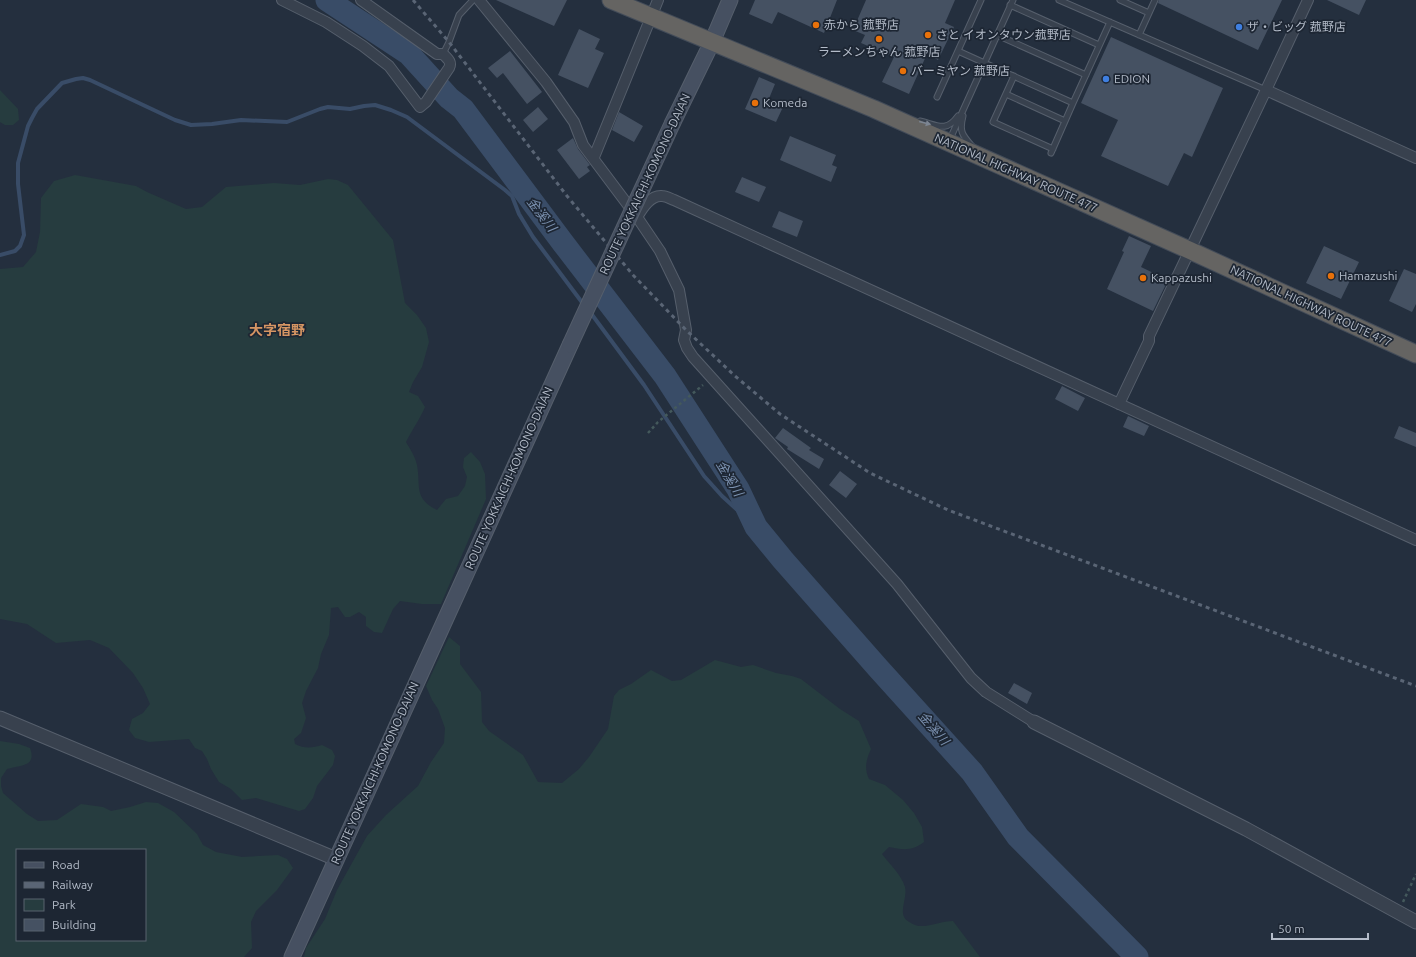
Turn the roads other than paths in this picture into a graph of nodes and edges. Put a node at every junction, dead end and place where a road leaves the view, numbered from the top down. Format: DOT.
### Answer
graph roads {
  1 [pos="282,0"];
  2 [pos="361,0"];
  3 [pos="473,0"];
  4 [pos="479,0"];
  5 [pos="611,0"];
  6 [pos="658,0"];
  7 [pos="730,0"];
  8 [pos="981,0"];
  9 [pos="1059,0"];
  10 [pos="1120,0"];
  11 [pos="1155,0"];
  12 [pos="1308,0"];
  13 [pos="1011,2"];
  14 [pos="1149,13"];
  15 [pos="650,16"];
  16 [pos="1110,22"];
  17 [pos="997,35"];
  18 [pos="1139,35"];
  19 [pos="712,42"];
  20 [pos="1099,45"];
  21 [pos="958,51"];
  22 [pos="443,54"];
  23 [pos="984,62"];
  24 [pos="1086,75"];
  25 [pos="1014,76"];
  26 [pos="1266,90"];
  27 [pos="1006,94"];
  28 [pos="937,97"];
  29 [pos="1072,103"];
  30 [pos="965,105"];
  31 [pos="874,109"];
  32 [pos="909,118"];
  33 [pos="916,120"];
  34 [pos="1065,121"];
  35 [pos="948,142"];
  36 [pos="594,157"];
  37 [pos="1416,158"];
  38 [pos="1001,166"];
  39 [pos="637,217"];
  40 [pos="1189,250"];
  41 [pos="1416,354"];
  42 [pos="1119,404"];
  43 [pos="1416,540"];
  44 [pos="0,718"];
  45 [pos="1034,722"];
  46 [pos="336,859"];
  47 [pos="1416,922"];
  48 [pos="292,957"];
  1 -- 22 [label="street"];
  2 -- 22 [label="street"];
  3 -- 22 [label="lane"];
  4 -- 36 [label="street"];
  5 -- 15 [label="highway, NATIONAL HIGHWAY ROUTE 477"];
  6 -- 15 [label="street"];
  7 -- 19 [label="main road, ROUTE YOKKAICHI-KOMONO-DAIAN"];
  8 -- 21 [label="lane"];
  9 -- 16 [label="lane"];
  10 -- 14 [label="lane"];
  11 -- 14 [label="lane"];
  12 -- 26 [label="street"];
  13 -- 17 [label="lane"];
  13 -- 20 [label="lane"];
  14 -- 18 [label="lane"];
  15 -- 19 [label="highway, NATIONAL HIGHWAY ROUTE 477"];
  15 -- 36 [label="street"];
  16 -- 18 [label="lane"];
  16 -- 20 [label="lane"];
  17 -- 23 [label="lane"];
  17 -- 24 [label="lane"];
  18 -- 26 [label="lane"];
  19 -- 31 [label="highway, NATIONAL HIGHWAY ROUTE 477"];
  19 -- 46 [label="main road, ROUTE YOKKAICHI-KOMONO-DAIAN, bridge"];
  20 -- 24 [label="lane"];
  21 -- 23 [label="lane"];
  21 -- 28 [label="lane"];
  23 -- 25 [label="lane"];
  23 -- 30 [label="lane"];
  24 -- 29 [label="lane"];
  25 -- 27 [label="lane"];
  25 -- 29 [label="lane"];
  26 -- 37 [label="street"];
  26 -- 40 [label="street"];
  27 -- 34 [label="lane"];
  27 -- 34 [label="lane"];
  29 -- 34 [label="lane"];
  33 -- 30 [label="lane, one-way"];
  30 -- 35 [label="lane"];
  30 -- 38 [label="lane"];
  31 -- 32 [label="lane"];
  31 -- 35 [label="highway, NATIONAL HIGHWAY ROUTE 477"];
  35 -- 38 [label="highway, NATIONAL HIGHWAY ROUTE 477"];
  36 -- 39 [label="street"];
  38 -- 40 [label="highway, NATIONAL HIGHWAY ROUTE 477"];
  39 -- 42 [label="street"];
  39 -- 45 [label="street"];
  40 -- 41 [label="highway, NATIONAL HIGHWAY ROUTE 477"];
  40 -- 42 [label="street"];
  42 -- 43 [label="street"];
  44 -- 46 [label="street"];
  45 -- 47 [label="street"];
  46 -- 48 [label="main road, ROUTE YOKKAICHI-KOMONO-DAIAN"];
}
